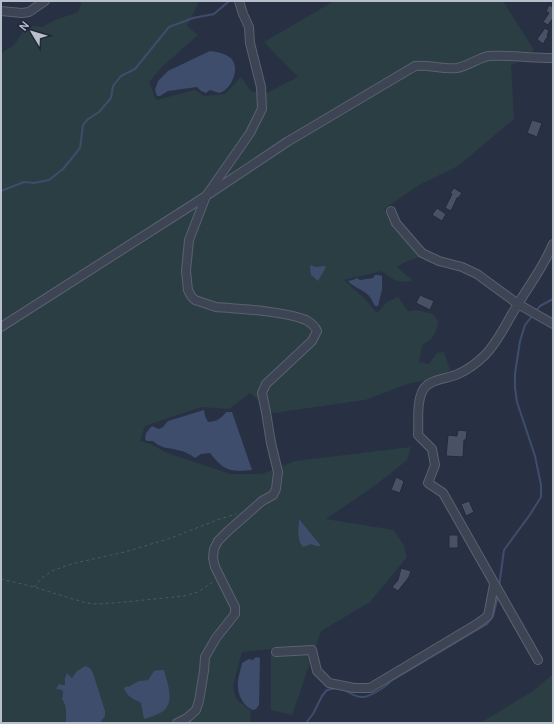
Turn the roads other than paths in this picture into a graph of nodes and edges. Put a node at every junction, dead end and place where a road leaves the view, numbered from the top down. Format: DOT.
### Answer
graph roads {
  1 [pos="46,1"];
  2 [pos="239,1"];
  3 [pos="1,11"];
  4 [pos="553,58"];
  5 [pos="206,196"];
  6 [pos="391,211"];
  7 [pos="553,244"];
  8 [pos="518,304"];
  9 [pos="553,324"];
  10 [pos="1,327"];
  11 [pos="494,585"];
  12 [pos="276,652"];
  13 [pos="538,660"];
  14 [pos="177,723"];
  1 -- 3 [label="street"];
  2 -- 5 [label="street"];
  4 -- 5 [label="street"];
  5 -- 10 [label="street"];
  5 -- 14 [label="street"];
  6 -- 8 [label="street"];
  7 -- 8 [label="street"];
  8 -- 9 [label="street"];
  8 -- 11 [label="street"];
  11 -- 12 [label="street"];
  11 -- 13 [label="street"];
}
